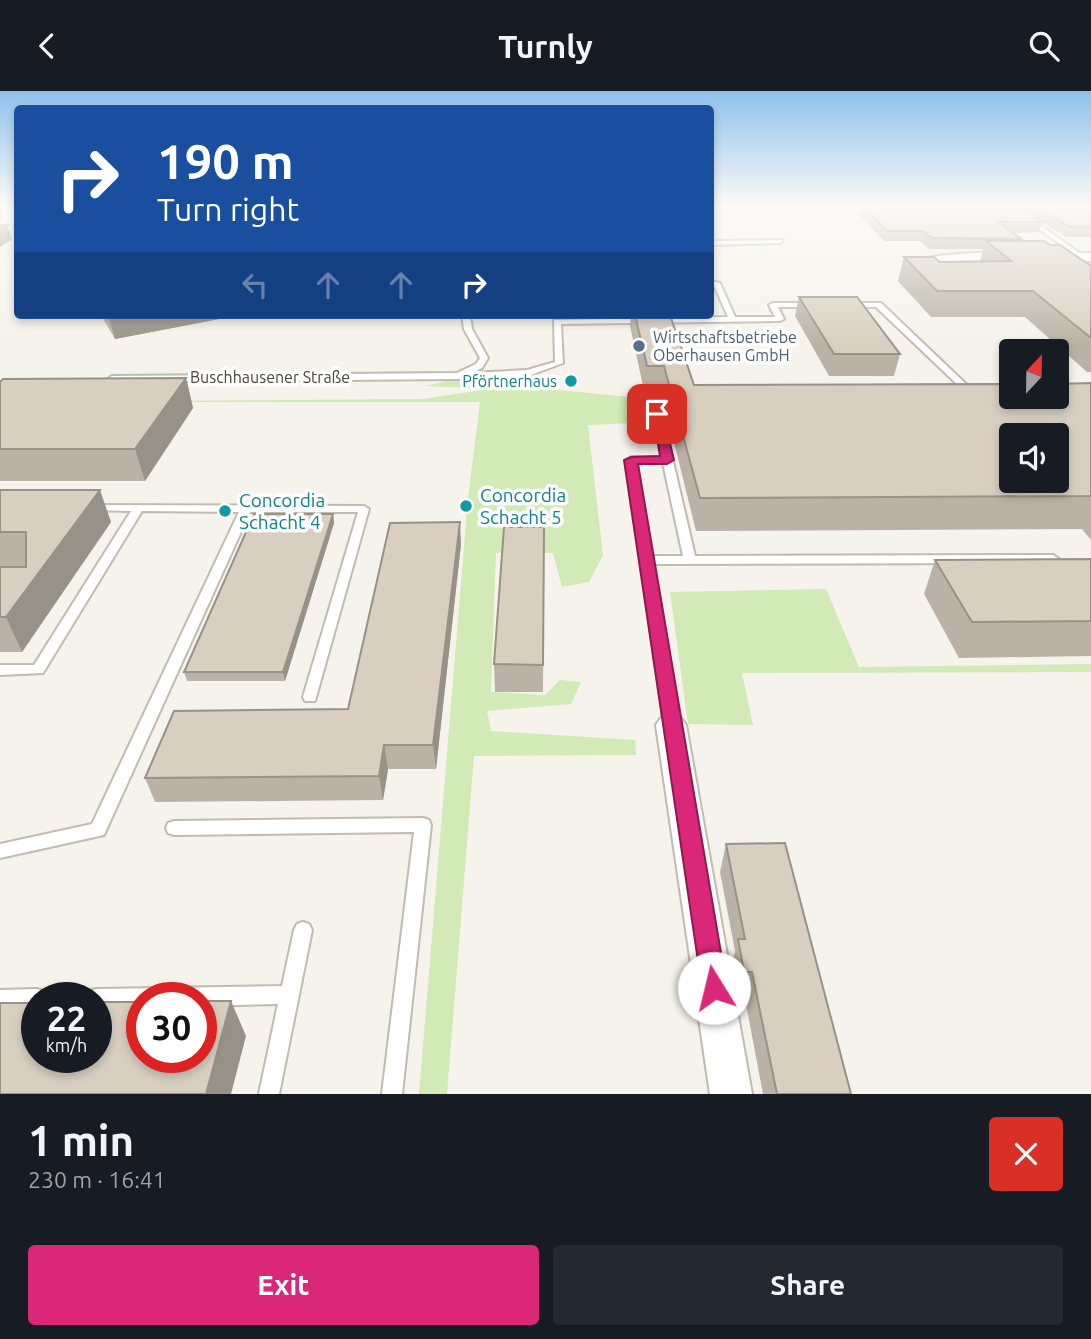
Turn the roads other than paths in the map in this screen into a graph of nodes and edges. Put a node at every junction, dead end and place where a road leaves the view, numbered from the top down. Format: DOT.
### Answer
graph roads {
  1 [pos="1087,257"];
  2 [pos="917,264"];
  3 [pos="714,283"];
  4 [pos="826,305"];
  5 [pos="839,305"];
  6 [pos="466,319"];
  7 [pos="732,319"];
  8 [pos="458,376"];
  9 [pos="98,380"];
  10 [pos="963,385"];
  11 [pos="657,414"];
  12 [pos="667,460"];
  13 [pos="83,507"];
  14 [pos="139,508"];
  15 [pos="246,508"];
  16 [pos="1065,559"];
  17 [pos="690,560"];
  18 [pos="647,561"];
  19 [pos="0,670"];
  20 [pos="310,697"];
  21 [pos="671,725"];
  22 [pos="174,828"];
  23 [pos="0,851"];
  24 [pos="303,930"];
  25 [pos="290,995"];
  26 [pos="112,997"];
  27 [pos="21,998"];
  28 [pos="0,999"];
  29 [pos="269,1094"];
  30 [pos="392,1094"];
  31 [pos="731,1094"];
  1 -- 2 [label="street"];
  3 -- 7 [label="lane"];
  4 -- 7 [label="lane"];
  5 -- 10 [label="lane"];
  6 -- 8 [label="lane"];
  7 -- 8 [label="lane, Buschhausener Straße"];
  8 -- 9 [label="lane, Buschhausener Straße"];
  11 -- 12 [label="lane"];
  12 -- 17 [label="lane"];
  12 -- 18 [label="lane"];
  13 -- 14 [label="lane"];
  14 -- 15 [label="lane"];
  14 -- 19 [label="lane"];
  15 -- 20 [label="lane"];
  15 -- 23 [label="lane"];
  16 -- 17 [label="lane"];
  17 -- 18 [label="lane"];
  18 -- 21 [label="lane"];
  21 -- 31 [label="street"];
  22 -- 30 [label="lane"];
  24 -- 25 [label="lane"];
  25 -- 26 [label="lane"];
  25 -- 29 [label="lane"];
  27 -- 28 [label="lane"];
}
